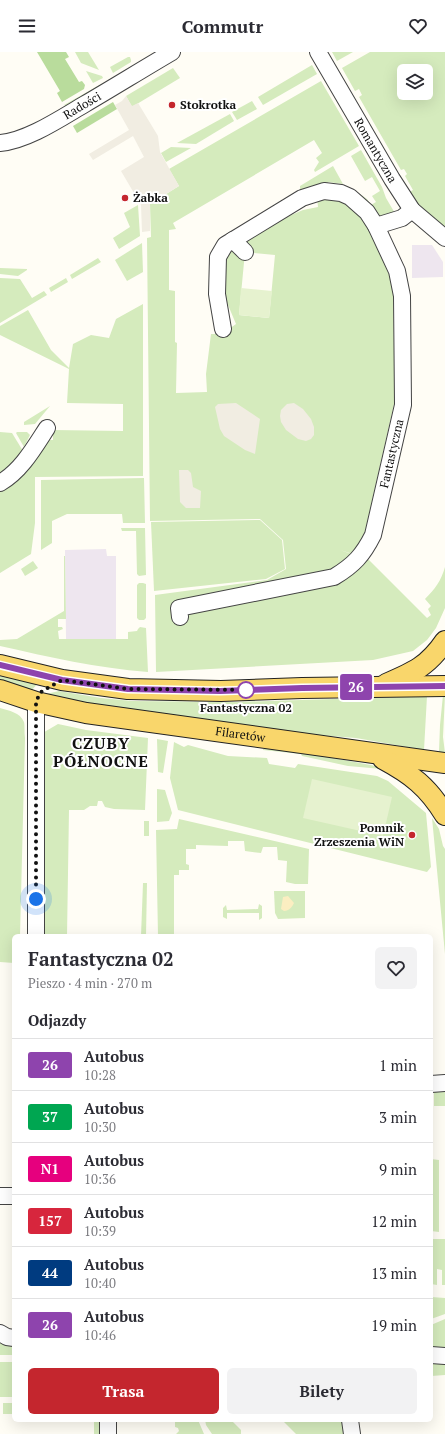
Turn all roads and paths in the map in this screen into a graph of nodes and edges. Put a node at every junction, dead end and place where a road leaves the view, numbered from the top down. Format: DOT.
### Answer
graph roads {
  1 [pos="318,52"];
  2 [pos="162,54"];
  3 [pos="0,143"];
  4 [pos="412,210"];
  5 [pos="376,226"];
  6 [pos="445,238"];
  7 [pos="233,240"];
  8 [pos="245,252"];
  9 [pos="223,329"];
  10 [pos="47,428"];
  11 [pos="0,483"];
  12 [pos="180,617"];
  13 [pos="445,641"];
  14 [pos="0,665"];
  15 [pos="62,680"];
  16 [pos="445,686"];
  17 [pos="379,687"];
  18 [pos="0,690"];
  19 [pos="36,702"];
  20 [pos="372,753"];
  21 [pos="445,763"];
  22 [pos="445,815"];
  23 [pos="36,934"];
  24 [pos="445,1083"];
  25 [pos="433,1084"];
  26 [pos="0,1196"];
  27 [pos="12,1196"];
  28 [pos="0,1333"];
  29 [pos="12,1338"];
  30 [pos="433,1355"];
  31 [pos="445,1356"];
  32 [pos="108,1422"];
  33 [pos="350,1422"];
  34 [pos="108,1434"];
  35 [pos="352,1434"];
  1 -- 4 [label="street, Romantyczna"];
  2 -- 3 [label="street, Radości"];
  4 -- 5 [label="street"];
  4 -- 6 [label="street, Romantyczna"];
  5 -- 7 [label="street, Fantastyczna"];
  5 -- 12 [label="street, Fantastyczna"];
  7 -- 8 [label="street"];
  7 -- 9 [label="street, Fantastyczna"];
  10 -- 11 [label="street"];
  13 -- 17 [label="main road"];
  14 -- 15 [label="main road"];
  15 -- 17 [label="main road"];
  15 -- 19 [label="main road"];
  16 -- 17 [label="main road"];
  18 -- 19 [label="main road, Filaretów"];
  19 -- 20 [label="main road, Filaretów"];
  19 -- 23 [label="street"];
  20 -- 21 [label="main road, Filaretów"];
  20 -- 22 [label="main road"];
  24 -- 25 [label="street"];
  26 -- 27 [label="street"];
  28 -- 29 [label="street"];
  30 -- 31 [label="street"];
  32 -- 34 [label="street"];
  33 -- 35 [label="street"];
}
